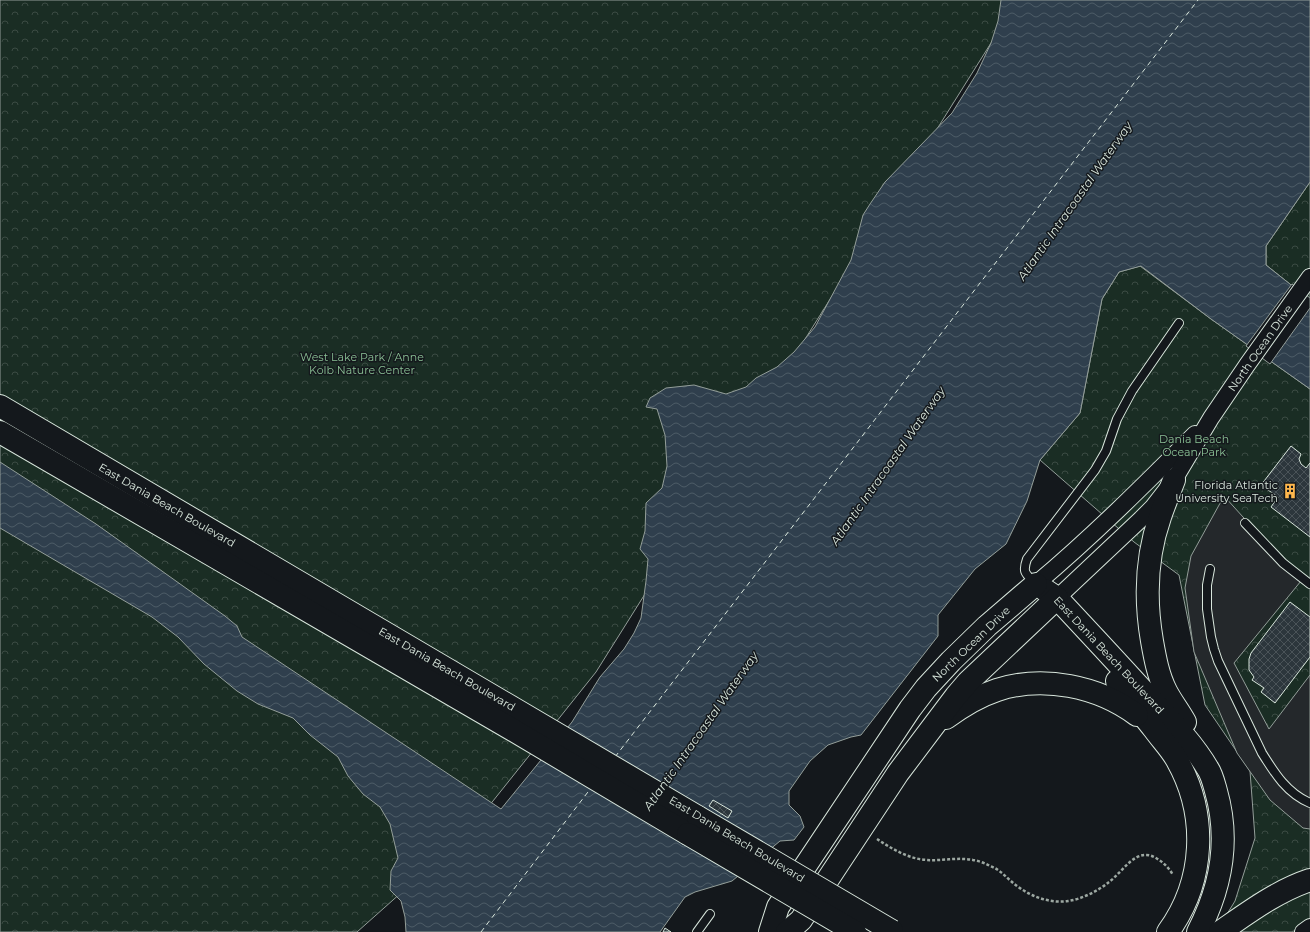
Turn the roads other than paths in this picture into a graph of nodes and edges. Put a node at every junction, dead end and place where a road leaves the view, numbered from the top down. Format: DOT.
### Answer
graph roads {
  1 [pos="1310,277"];
  2 [pos="1179,323"];
  3 [pos="0,406"];
  4 [pos="1211,418"];
  5 [pos="0,432"];
  6 [pos="1174,480"];
  7 [pos="1245,523"];
  8 [pos="1210,569"];
  9 [pos="1036,584"];
  10 [pos="1310,584"];
  11 [pos="1052,602"];
  12 [pos="518,722"];
  13 [pos="1155,731"];
  14 [pos="927,735"];
  15 [pos="1208,770"];
  16 [pos="1310,803"];
  17 [pos="1310,880"];
  18 [pos="710,914"];
  19 [pos="1310,927"];
  20 [pos="697,932"];
  21 [pos="770,932"];
  22 [pos="787,932"];
  23 [pos="855,932"];
  24 [pos="893,932"];
  25 [pos="1168,932"];
  26 [pos="1198,932"];
  27 [pos="1220,932"];
  28 [pos="1303,932"];
  1 -- 4 [label="street, North Ocean Drive"];
  2 -- 9 [label="lane"];
  3 -- 12 [label="main road, East Dania Beach Boulevard"];
  4 -- 6 [label="street, North Ocean Drive"];
  4 -- 9 [label="street, North Ocean Drive"];
  5 -- 12 [label="main road, East Dania Beach Boulevard"];
  6 -- 11 [label="street, North Ocean Drive"];
  6 -- 15 [label="main road"];
  7 -- 10 [label="lane"];
  8 -- 16 [label="lane"];
  9 -- 11 [label="main road, East Dania Beach Boulevard"];
  9 -- 21 [label="main road, North Ocean Drive"];
  11 -- 13 [label="main road, East Dania Beach Boulevard"];
  11 -- 14 [label="main road, North Ocean Drive"];
  11 -- 15 [label="main road, East Dania Beach Boulevard"];
  12 -- 23 [label="main road, East Dania Beach Boulevard, bridge"];
  12 -- 24 [label="main road, East Dania Beach Boulevard, bridge"];
  13 -- 14 [label="main road"];
  13 -- 25 [label="main road, East Dania Beach Boulevard"];
  14 -- 22 [label="main road, North Ocean Drive"];
  15 -- 26 [label="main road, East Dania Beach Boulevard"];
  17 -- 27 [label="main road"];
  18 -- 20 [label="lane"];
  19 -- 28 [label="street"];
}
